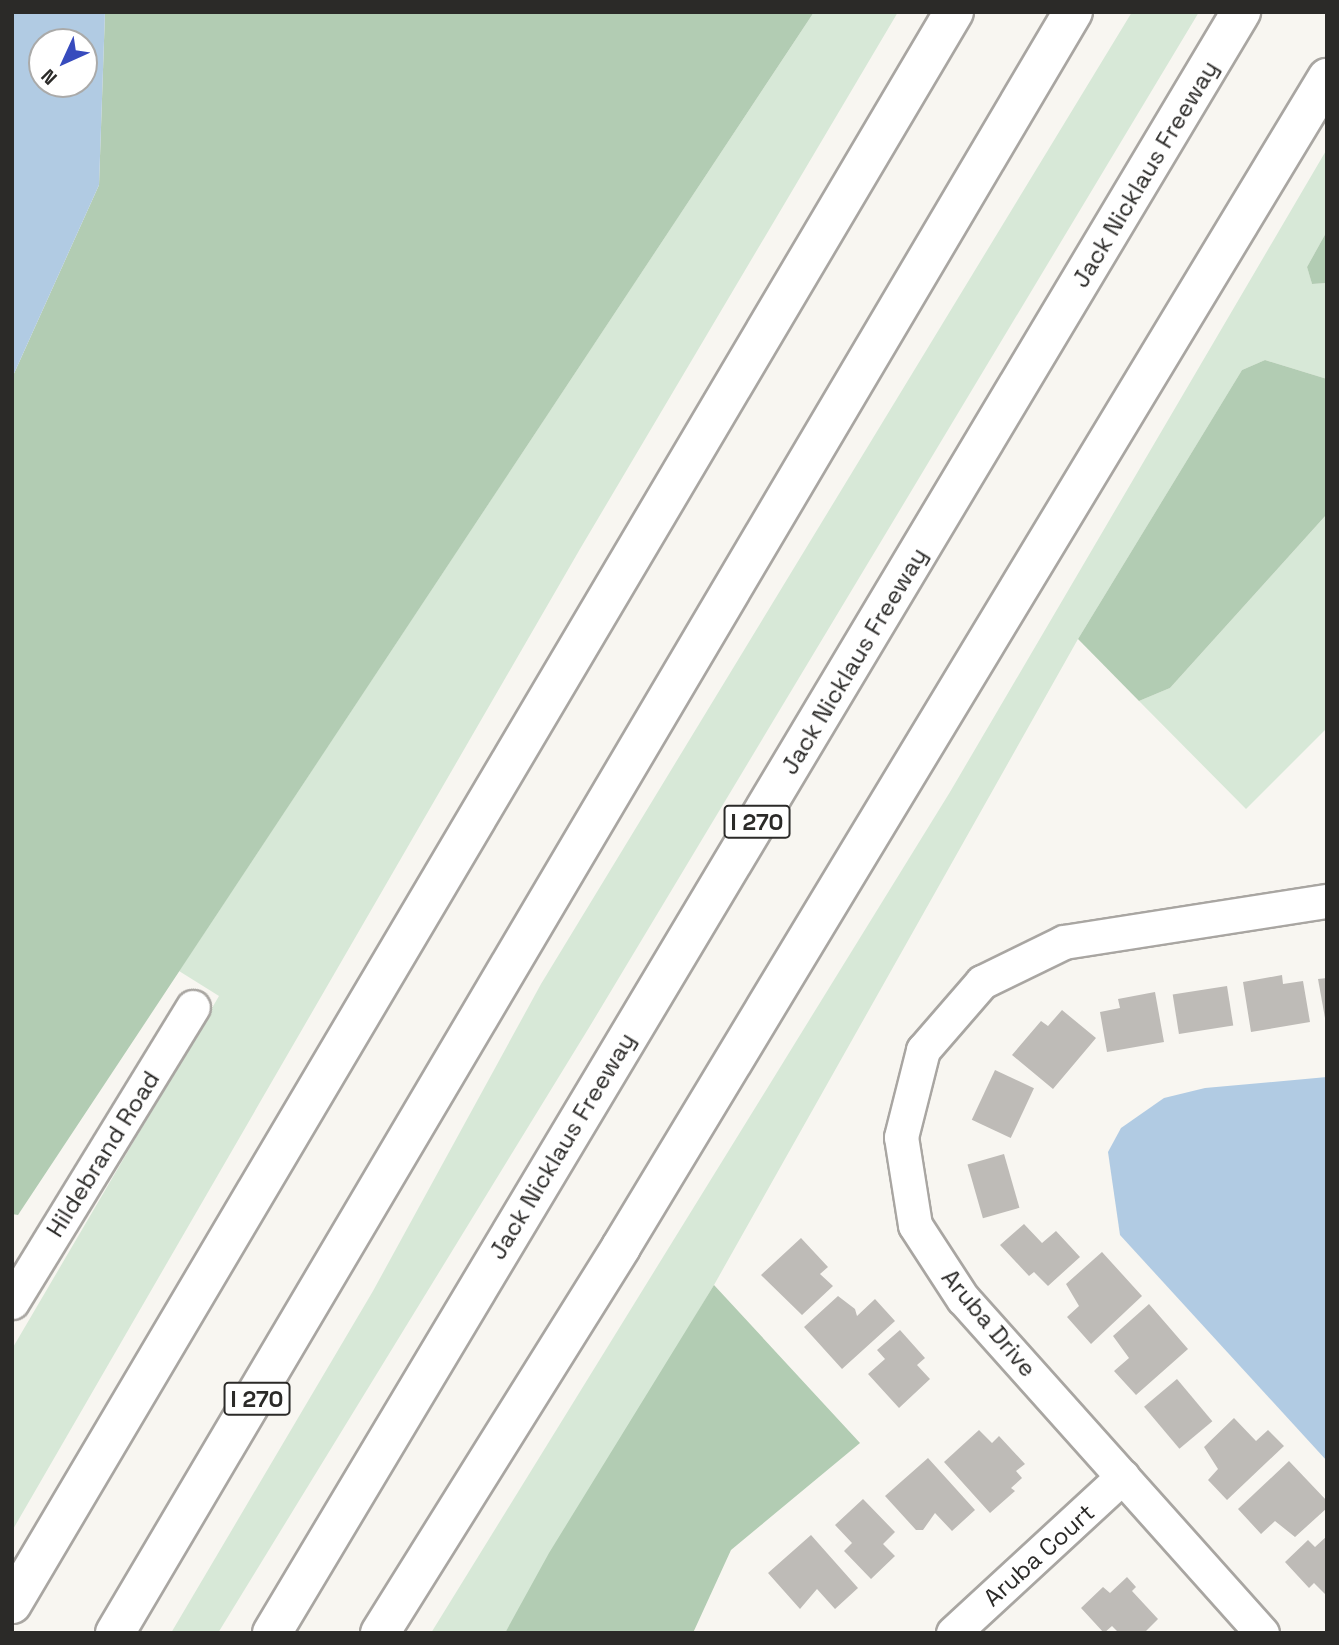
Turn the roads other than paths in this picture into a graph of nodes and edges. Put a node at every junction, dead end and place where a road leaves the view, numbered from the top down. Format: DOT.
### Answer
graph roads {
  1 [pos="954,12"];
  2 [pos="1073,12"];
  3 [pos="1241,12"];
  4 [pos="1327,78"];
  5 [pos="1327,901"];
  6 [pos="193,1007"];
  7 [pos="12,1302"];
  8 [pos="1123,1476"];
  9 [pos="12,1604"];
  10 [pos="115,1633"];
  11 [pos="272,1633"];
  12 [pos="380,1633"];
  13 [pos="953,1633"];
  14 [pos="1262,1633"];
  1 -- 9 [label="highway"];
  2 -- 10 [label="highway, I 270"];
  3 -- 11 [label="highway, Jack Nicklaus Freeway / I 270"];
  4 -- 12 [label="highway"];
  5 -- 8 [label="street, Aruba Drive"];
  6 -- 7 [label="street, Hildebrand Road"];
  8 -- 13 [label="street, Aruba Court"];
  8 -- 14 [label="street, Aruba Drive"];
}
